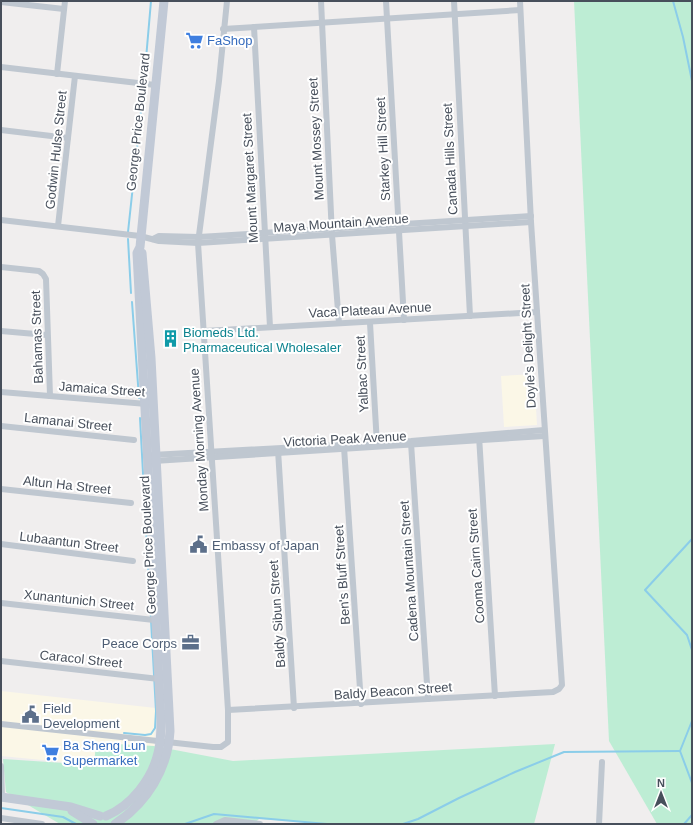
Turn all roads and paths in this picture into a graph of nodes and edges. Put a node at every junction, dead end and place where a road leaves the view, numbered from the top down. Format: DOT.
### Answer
graph roads {
  1 [pos="64,1"];
  2 [pos="164,1"];
  3 [pos="226,1"];
  4 [pos="321,1"];
  5 [pos="386,1"];
  6 [pos="454,1"];
  7 [pos="520,1"];
  8 [pos="1,2"];
  9 [pos="64,9"];
  10 [pos="520,10"];
  11 [pos="454,14"];
  12 [pos="387,19"];
  13 [pos="321,23"];
  14 [pos="254,27"];
  15 [pos="223,29"];
  16 [pos="1,67"];
  17 [pos="57,74"];
  18 [pos="75,76"];
  19 [pos="155,85"];
  20 [pos="1,130"];
  21 [pos="68,138"];
  22 [pos="531,219"];
  23 [pos="1,220"];
  24 [pos="464,223"];
  25 [pos="58,226"];
  26 [pos="398,227"];
  27 [pos="332,232"];
  28 [pos="264,235"];
  29 [pos="140,236"];
  30 [pos="199,240"];
  31 [pos="1,267"];
  32 [pos="537,312"];
  33 [pos="470,316"];
  34 [pos="404,320"];
  35 [pos="339,323"];
  36 [pos="370,323"];
  37 [pos="270,327"];
  38 [pos="1,331"];
  39 [pos="204,331"];
  40 [pos="47,335"];
  41 [pos="1,392"];
  42 [pos="50,396"];
  43 [pos="149,404"];
  44 [pos="1,426"];
  45 [pos="544,433"];
  46 [pos="479,438"];
  47 [pos="134,440"];
  48 [pos="411,443"];
  49 [pos="377,444"];
  50 [pos="344,447"];
  51 [pos="278,451"];
  52 [pos="211,455"];
  53 [pos="156,458"];
  54 [pos="146,459"];
  55 [pos="1,489"];
  56 [pos="131,503"];
  57 [pos="1,544"];
  58 [pos="133,561"];
  59 [pos="153,576"];
  60 [pos="163,576"];
  61 [pos="1,603"];
  62 [pos="154,620"];
  63 [pos="1,661"];
  64 [pos="159,679"];
  65 [pos="560,689"];
  66 [pos="495,696"];
  67 [pos="428,699"];
  68 [pos="361,704"];
  69 [pos="294,708"];
  70 [pos="228,710"];
  71 [pos="1,724"];
  72 [pos="160,741"];
  73 [pos="170,742"];
  74 [pos="602,762"];
  75 [pos="1,766"];
  76 [pos="146,787"];
  77 [pos="2,797"];
  78 [pos="64,807"];
  79 [pos="103,816"];
  80 [pos="1,818"];
  81 [pos="42,824"];
  82 [pos="94,824"];
  83 [pos="114,824"];
  84 [pos="216,824"];
  85 [pos="260,824"];
  86 [pos="599,824"];
  1 -- 9 [label="street, Godwin Hulse Street"];
  2 -- 19 [label="main road, George Price Boulevard"];
  3 -- 15 [label="street, Monday Morning Avenue"];
  4 -- 13 [label="street, Mount Mossey Street"];
  5 -- 12 [label="street, Starkey Hill Street"];
  6 -- 11 [label="street, Canada Hills Street"];
  7 -- 10 [label="street, Doyle's Delight Street"];
  8 -- 9 [label="street"];
  9 -- 17 [label="street, Godwin Hulse Street"];
  10 -- 11 [label="street"];
  10 -- 22 [label="street, Doyle's Delight Street"];
  11 -- 12 [label="street"];
  11 -- 24 [label="street, Canada Hills Street"];
  12 -- 13 [label="street"];
  12 -- 26 [label="street, Starkey Hill Street"];
  13 -- 14 [label="street"];
  13 -- 27 [label="street, Mount Mossey Street"];
  14 -- 15 [label="street"];
  14 -- 28 [label="street, Mount Margaret Street"];
  15 -- 30 [label="street, Monday Morning Avenue"];
  16 -- 17 [label="street"];
  17 -- 18 [label="street"];
  18 -- 19 [label="street"];
  18 -- 21 [label="street, Godwin Hulse Street"];
  19 -- 29 [label="main road, George Price Boulevard"];
  20 -- 21 [label="street"];
  21 -- 25 [label="street, Godwin Hulse Street"];
  22 -- 24 [label="street, Maya Mountain Avenue"];
  22 -- 32 [label="street, Doyle's Delight Street"];
  23 -- 25 [label="street, Maya Mountain Avenue"];
  24 -- 26 [label="street, Maya Mountain Avenue"];
  24 -- 33 [label="street, Canada Hills Street"];
  25 -- 29 [label="street, Maya Mountain Avenue"];
  26 -- 27 [label="street, Maya Mountain Avenue"];
  26 -- 34 [label="street, Starkey Hill Street"];
  27 -- 28 [label="street, Maya Mountain Avenue"];
  27 -- 35 [label="street, Mount Mossey Street"];
  28 -- 30 [label="street, Maya Mountain Avenue"];
  28 -- 37 [label="street, Mount Margaret Street"];
  29 -- 30 [label="street, Maya Mountain Avenue"];
  29 -- 43 [label="main road, George Price Boulevard"];
  30 -- 39 [label="street, Monday Morning Avenue"];
  31 -- 40 [label="street, Bahamas Street"];
  32 -- 33 [label="street, Vaca Plateau Avenue"];
  32 -- 45 [label="street, Doyle's Delight Street"];
  33 -- 34 [label="street, Vaca Plateau Avenue"];
  34 -- 36 [label="street, Vaca Plateau Avenue"];
  35 -- 36 [label="street, Vaca Plateau Avenue"];
  35 -- 37 [label="street, Vaca Plateau Avenue"];
  36 -- 49 [label="street, Yalbac Street"];
  37 -- 39 [label="street, Vaca Plateau Avenue"];
  38 -- 40 [label="street"];
  39 -- 52 [label="street, Monday Morning Avenue"];
  40 -- 42 [label="street, Bahamas Street"];
  41 -- 42 [label="street, Jamaica Street"];
  42 -- 43 [label="street, Jamaica Street"];
  43 -- 53 [label="main road, George Price Boulevard"];
  43 -- 54 [label="main road, George Price Boulevard"];
  44 -- 47 [label="street, Lamanai Street"];
  45 -- 46 [label="street, Victoria Peak Avenue"];
  45 -- 65 [label="street, Doyle's Delight Street"];
  46 -- 48 [label="street, Victoria Peak Avenue"];
  46 -- 66 [label="street, Cooma Cairn Street"];
  48 -- 49 [label="street, Victoria Peak Avenue"];
  48 -- 67 [label="street, Cadena Mountain Street"];
  49 -- 50 [label="street, Victoria Peak Avenue"];
  50 -- 51 [label="street, Victoria Peak Avenue"];
  50 -- 68 [label="street, Ben's Bluff Street"];
  51 -- 52 [label="street, Victoria Peak Avenue"];
  51 -- 69 [label="street, Baldy Sibun Street"];
  52 -- 53 [label="street, Victoria Peak Avenue"];
  52 -- 70 [label="street, Monday Morning Avenue"];
  53 -- 54 [label="street, Victoria Peak Avenue"];
  53 -- 60 [label="main road, George Price Boulevard"];
  54 -- 59 [label="main road, George Price Boulevard"];
  55 -- 56 [label="street, Altun Ha Street"];
  57 -- 58 [label="street, Lubaantun Street"];
  59 -- 60 [label="main road"];
  59 -- 64 [label="main road, George Price Boulevard"];
  60 -- 73 [label="main road, George Price Boulevard"];
  61 -- 62 [label="street, Xunantunich Street"];
  63 -- 64 [label="street, Caracol Street"];
  64 -- 72 [label="main road, George Price Boulevard"];
  65 -- 66 [label="street, Baldy Beacon Street"];
  66 -- 67 [label="street, Baldy Beacon Street"];
  67 -- 68 [label="street, Baldy Beacon Street"];
  68 -- 69 [label="street, Baldy Beacon Street"];
  69 -- 70 [label="street, Baldy Beacon Street"];
  70 -- 73 [label="street, Monday Morning Avenue"];
  71 -- 72 [label="street"];
  72 -- 73 [label="street"];
  72 -- 76 [label="main road, George Price Boulevard"];
  73 -- 76 [label="main road, George Price Boulevard"];
  74 -- 86 [label="street"];
  75 -- 77 [label="street"];
  76 -- 79 [label="main road, George Price Boulevard"];
  76 -- 83 [label="main road, George Price Boulevard"];
  77 -- 78 [label="main road"];
  78 -- 79 [label="main road"];
  78 -- 82 [label="main road"];
  79 -- 82 [label="main road"];
  79 -- 83 [label="main road"];
  80 -- 81 [label="street"];
  84 -- 85 [label="street"];
}
